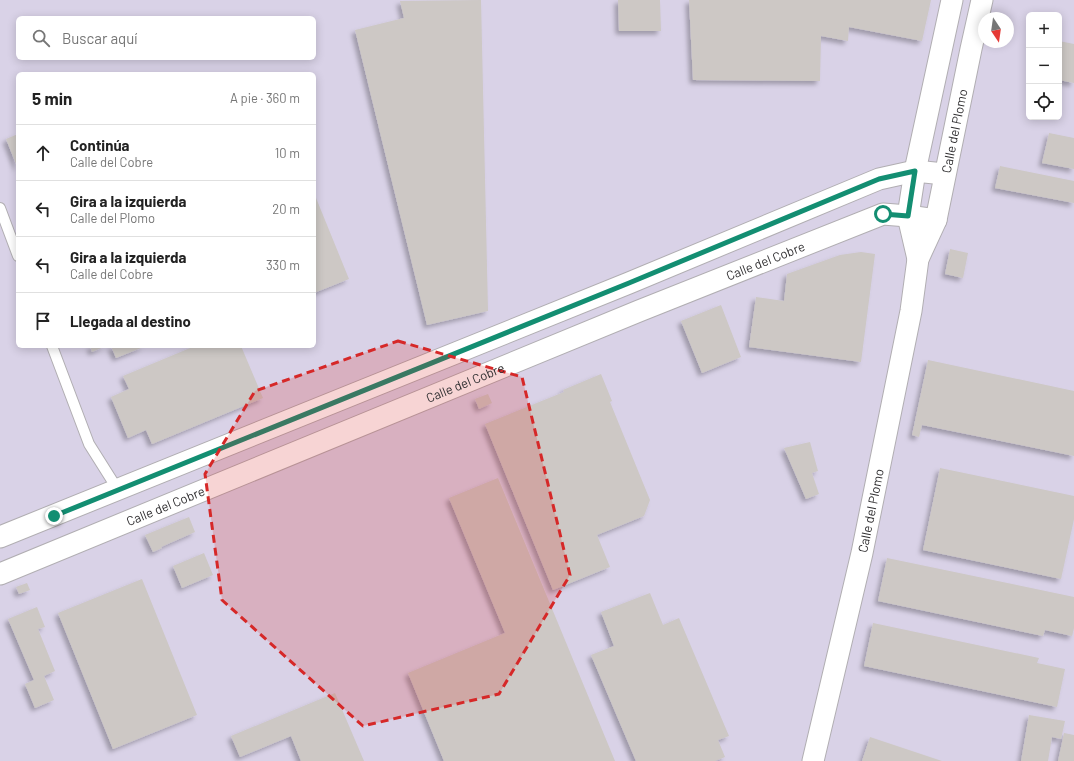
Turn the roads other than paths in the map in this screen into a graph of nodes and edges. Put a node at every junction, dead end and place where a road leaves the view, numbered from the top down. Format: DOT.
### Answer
graph roads {
  1 [pos="952,0"];
  2 [pos="982,0"];
  3 [pos="915,171"];
  4 [pos="944,174"];
  5 [pos="0,208"];
  6 [pos="908,216"];
  7 [pos="936,220"];
  8 [pos="16,251"];
  9 [pos="918,259"];
  10 [pos="53,348"];
  11 [pos="118,490"];
  12 [pos="0,537"];
  13 [pos="0,574"];
  14 [pos="813,761"];
  1 -- 3 [label="street, Calle del Plomo"];
  2 -- 4 [label="street, Calle del Plomo"];
  3 -- 4 [label="street"];
  3 -- 6 [label="street, Calle del Plomo"];
  3 -- 11 [label="street"];
  4 -- 7 [label="street, Calle del Plomo"];
  5 -- 8 [label="lane"];
  6 -- 7 [label="street, Calle del Cobre"];
  6 -- 9 [label="street, Calle del Plomo"];
  6 -- 13 [label="street, Calle del Cobre"];
  7 -- 9 [label="street, Calle del Plomo"];
  9 -- 14 [label="street, Calle del Plomo"];
  10 -- 11 [label="lane"];
  11 -- 12 [label="street"];
}
